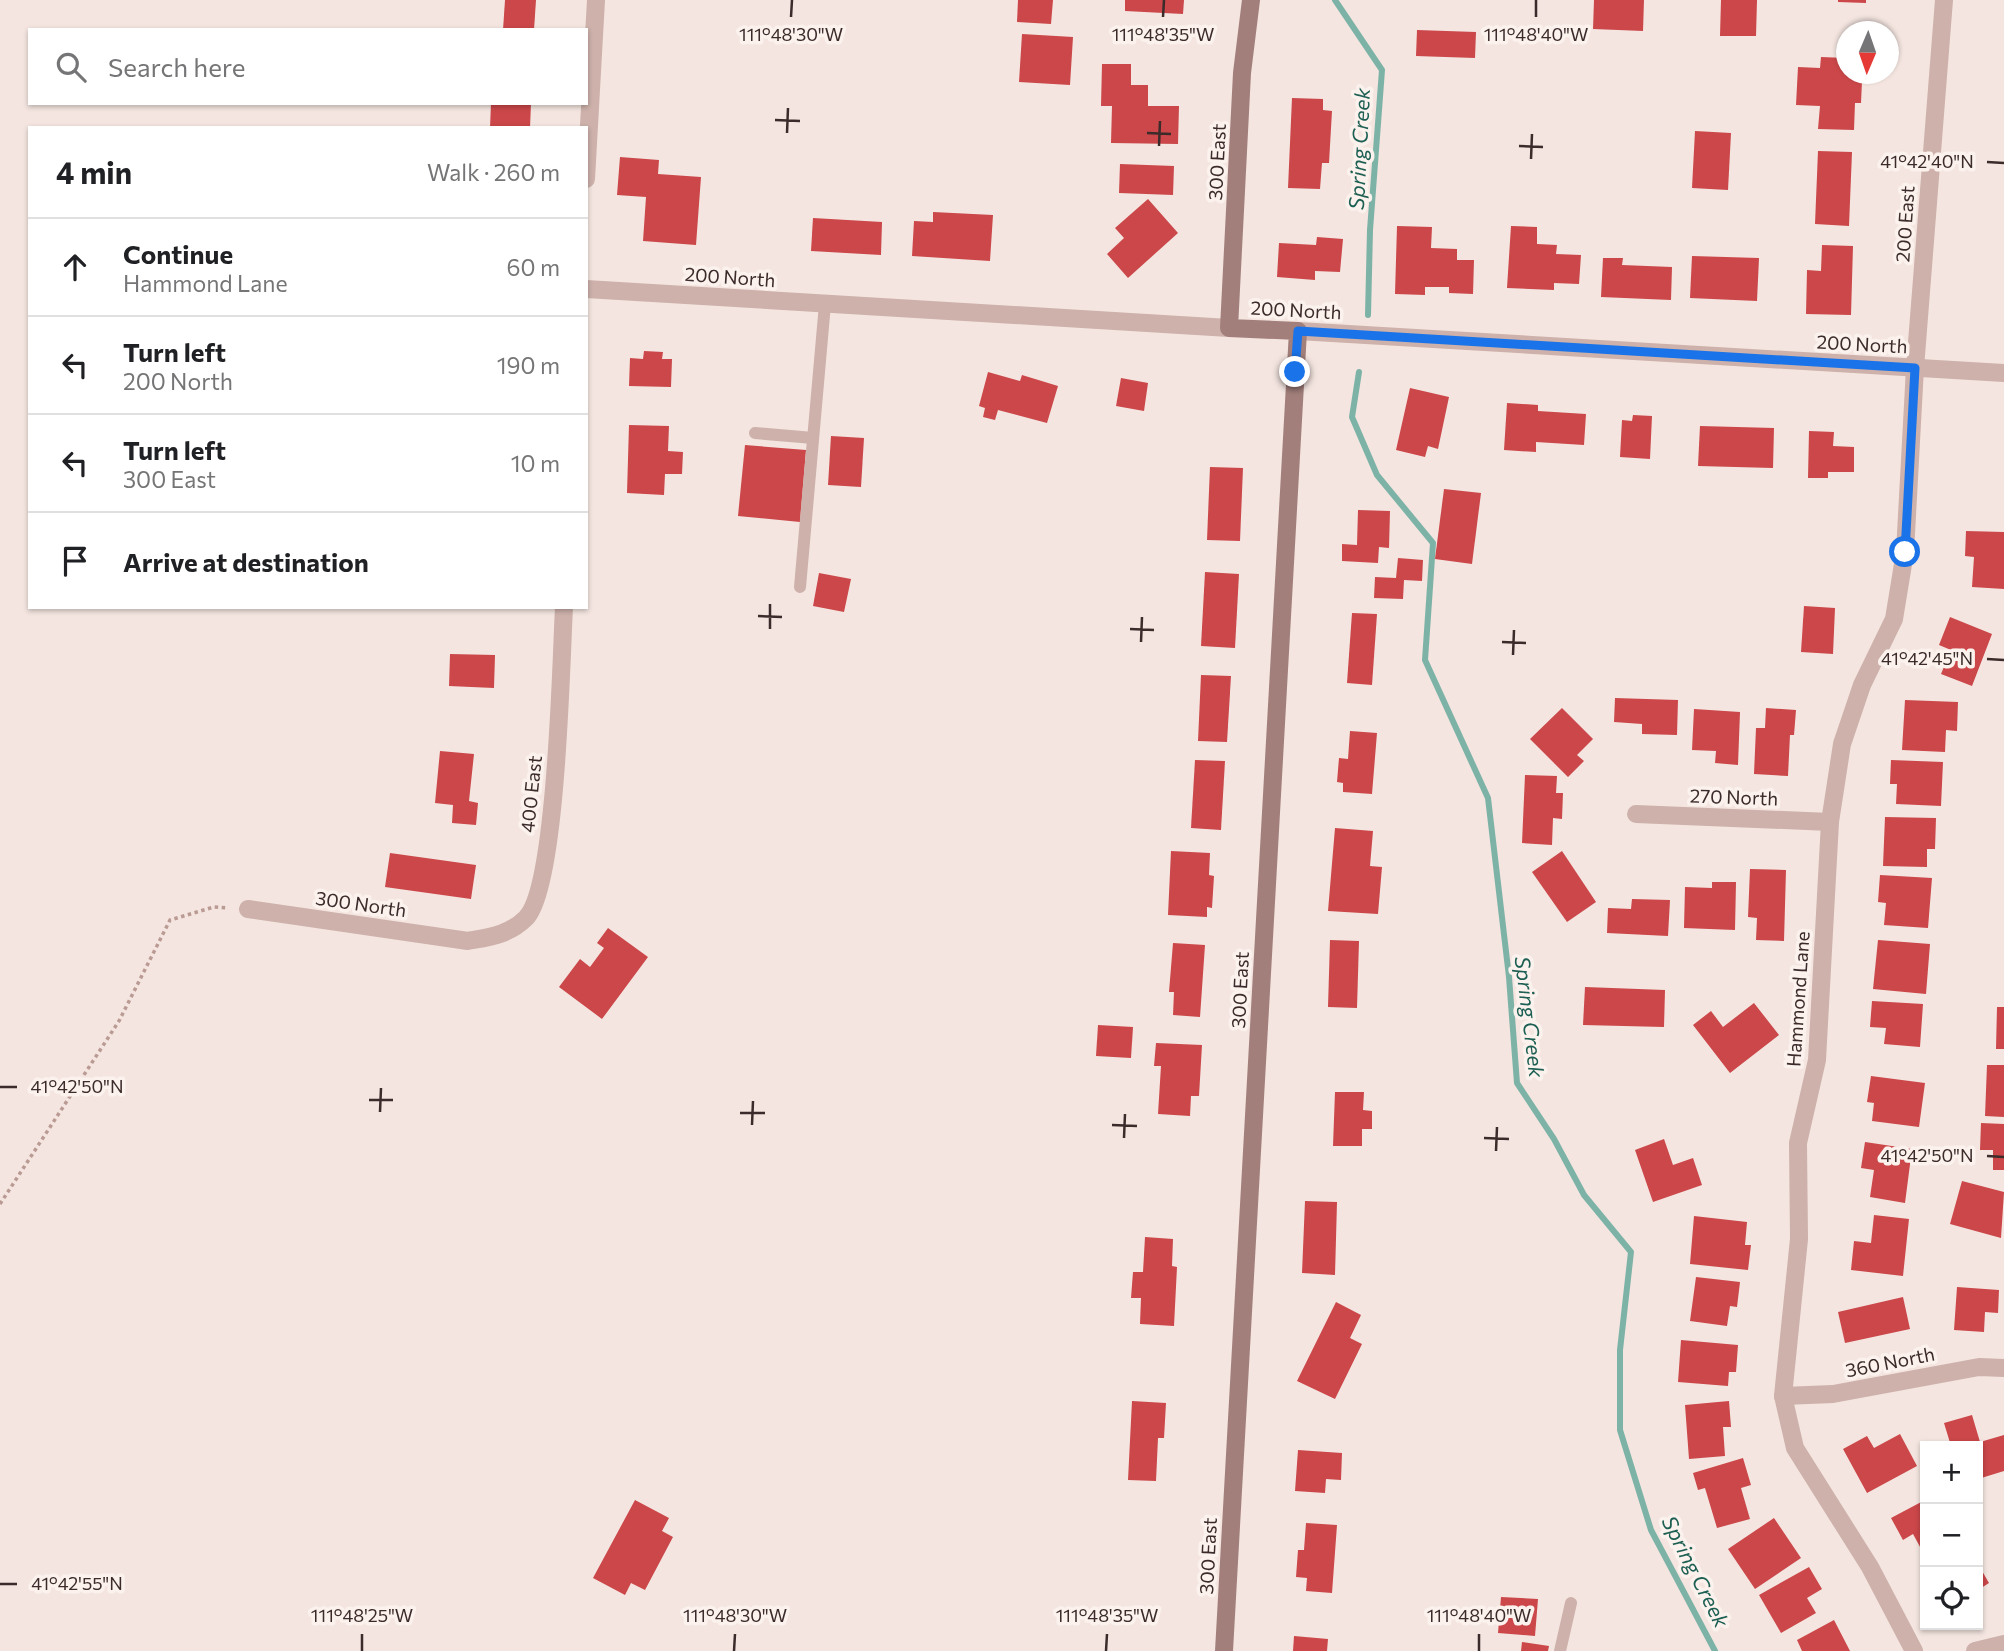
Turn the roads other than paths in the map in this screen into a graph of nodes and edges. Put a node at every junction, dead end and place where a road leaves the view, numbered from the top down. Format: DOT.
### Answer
graph roads {
  1 [pos="596,0"];
  2 [pos="1251,0"];
  3 [pos="1944,0"];
  4 [pos="588,143"];
  5 [pos="588,289"];
  6 [pos="825,304"];
  7 [pos="1229,328"];
  8 [pos="1298,331"];
  9 [pos="1915,368"];
  10 [pos="2004,373"];
  11 [pos="755,433"];
  12 [pos="813,438"];
  13 [pos="800,587"];
  14 [pos="564,609"];
  15 [pos="1636,814"];
  16 [pos="1830,822"];
  17 [pos="248,909"];
  18 [pos="468,941"];
  19 [pos="2004,1368"];
  20 [pos="1783,1396"];
  21 [pos="1571,1603"];
  22 [pos="2004,1644"];
  23 [pos="1224,1651"];
  24 [pos="1560,1651"];
  25 [pos="1914,1651"];
  26 [pos="1975,1651"];
  1 -- 4 [label="street"];
  2 -- 7 [label="street, 300 East"];
  3 -- 9 [label="street, 200 East"];
  5 -- 6 [label="street, 200 North"];
  6 -- 7 [label="street, 200 North"];
  6 -- 12 [label="lane"];
  7 -- 8 [label="street, 200 North"];
  8 -- 9 [label="street, 200 North"];
  8 -- 23 [label="street, 300 East"];
  9 -- 10 [label="street, 200 North"];
  9 -- 16 [label="street, Hammond Lane"];
  11 -- 12 [label="lane"];
  12 -- 13 [label="lane"];
  14 -- 18 [label="street, 400 East"];
  15 -- 16 [label="street, 270 North"];
  16 -- 20 [label="street, Hammond Lane"];
  17 -- 18 [label="street, 300 North"];
  19 -- 20 [label="street, 360 North"];
  20 -- 25 [label="street, Hammond Lane"];
  21 -- 24 [label="lane"];
  22 -- 26 [label="street"];
}
